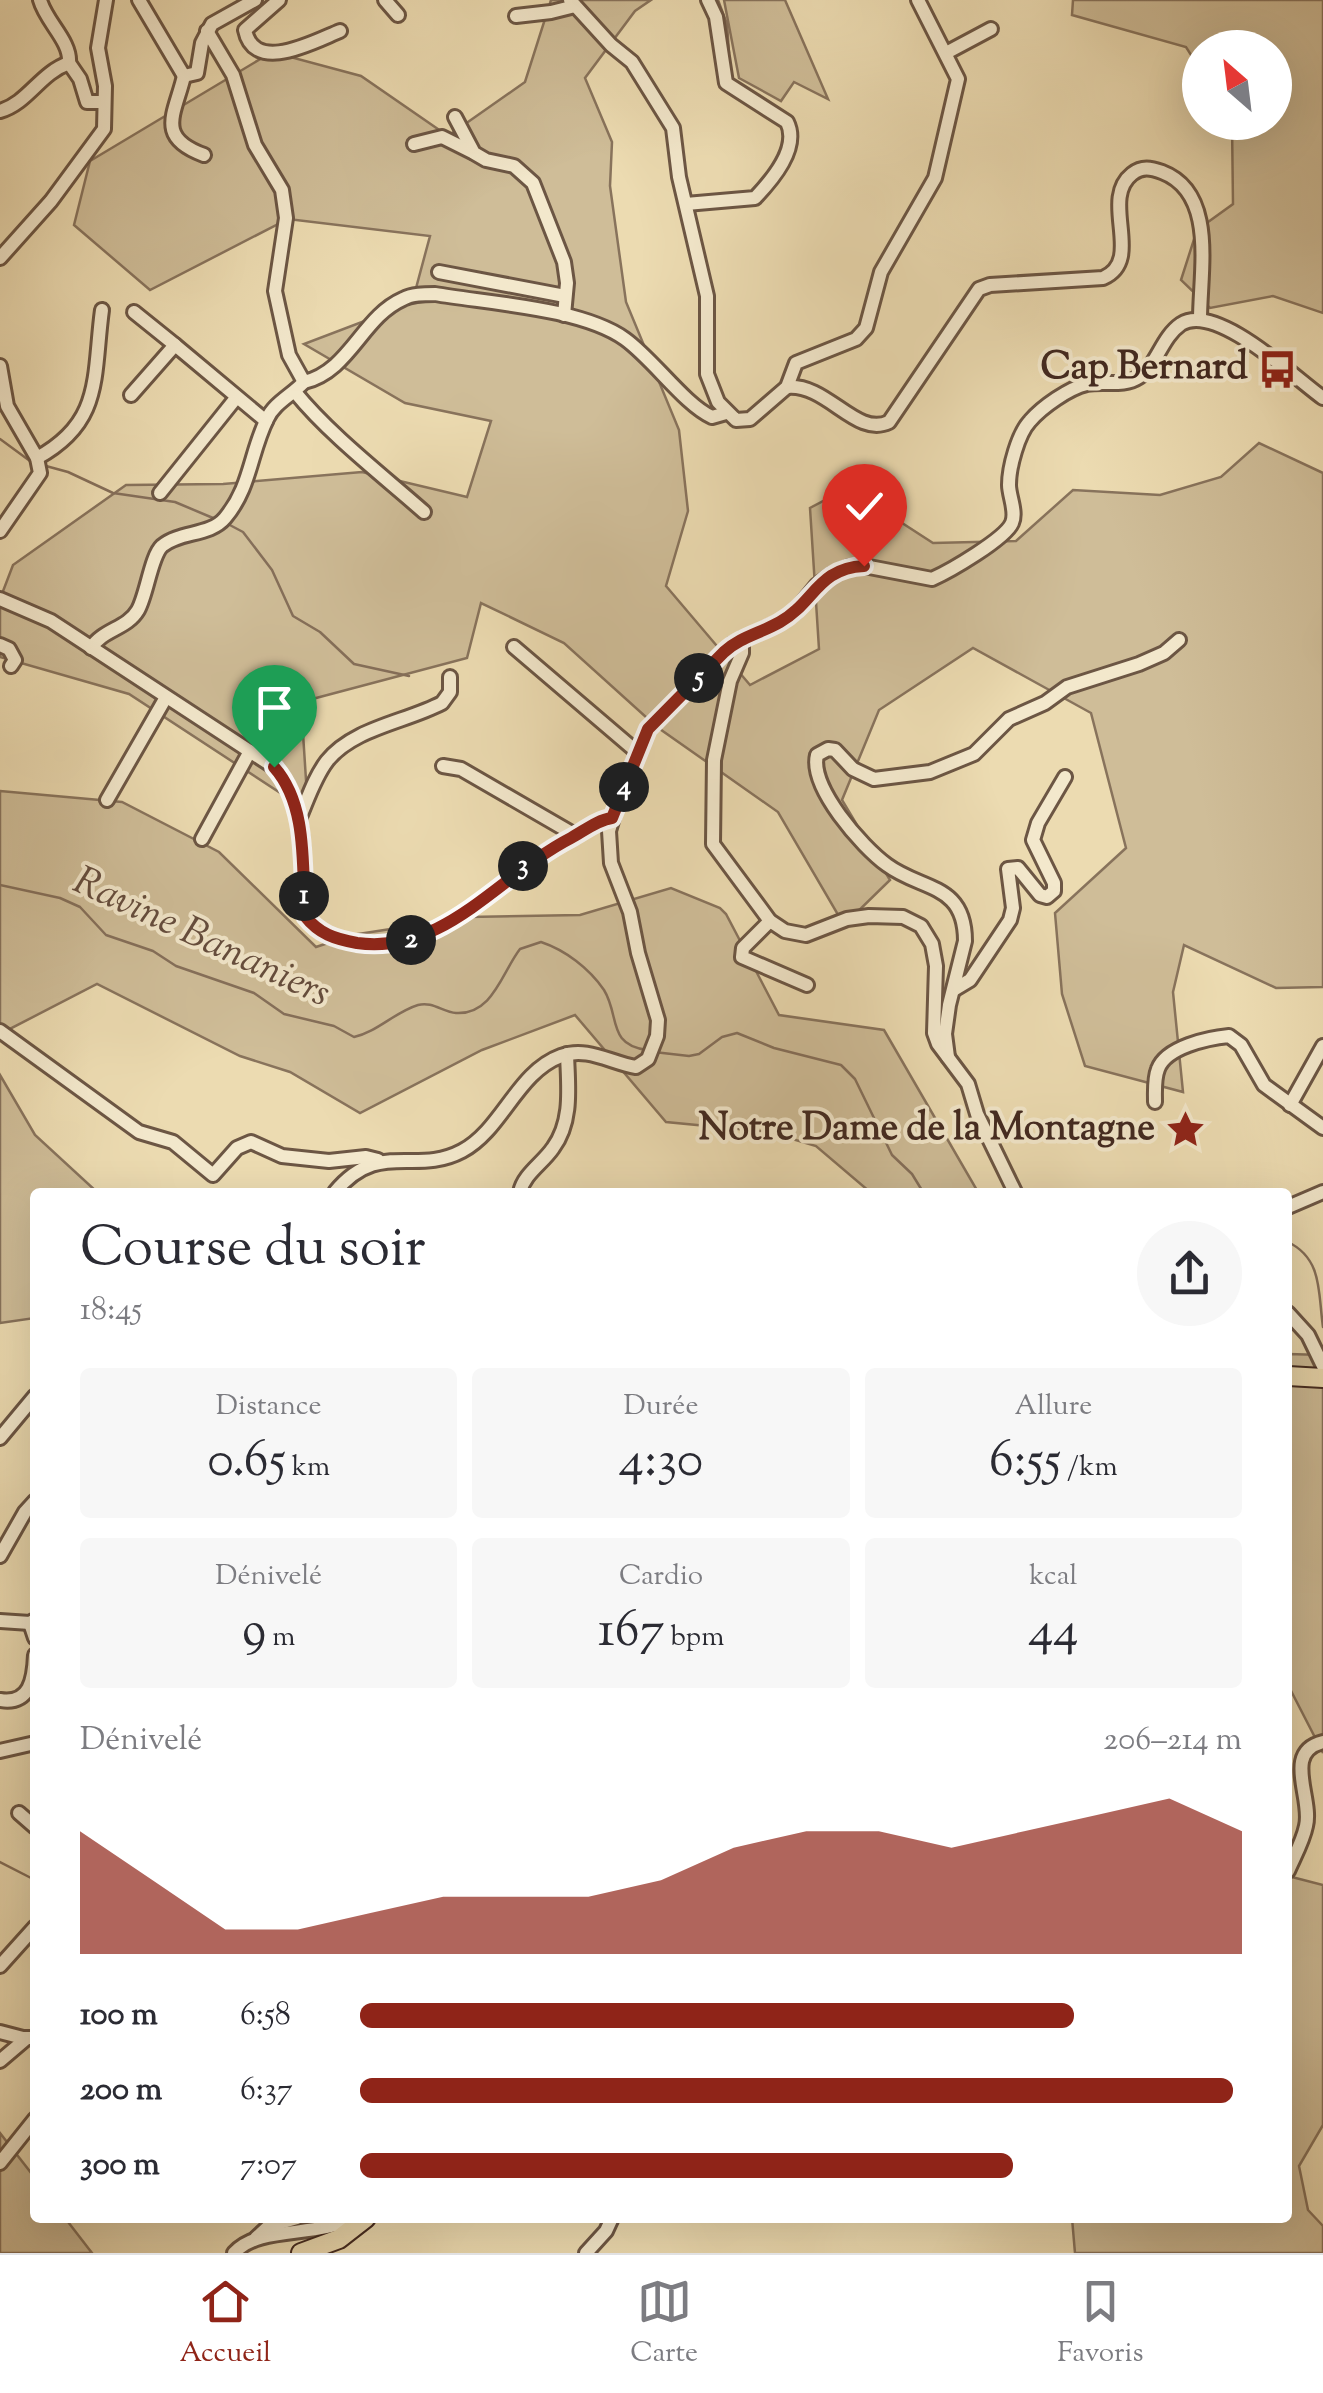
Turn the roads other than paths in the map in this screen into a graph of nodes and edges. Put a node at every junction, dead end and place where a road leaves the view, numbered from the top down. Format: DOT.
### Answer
graph roads {
  1 [pos="40,0"];
  2 [pos="106,0"];
  3 [pos="139,0"];
  4 [pos="255,0"];
  5 [pos="279,0"];
  6 [pos="385,0"];
  7 [pos="708,0"];
  8 [pos="918,0"];
  9 [pos="572,3"];
  10 [pos="398,15"];
  11 [pos="516,16"];
  12 [pos="990,28"];
  13 [pos="207,31"];
  14 [pos="340,31"];
  15 [pos="946,52"];
  16 [pos="69,64"];
  17 [pos="184,76"];
  18 [pos="104,102"];
  19 [pos="0,111"];
  20 [pos="455,117"];
  21 [pos="414,144"];
  22 [pos="474,153"];
  23 [pos="204,155"];
  24 [pos="686,204"];
  25 [pos="0,258"];
  26 [pos="439,272"];
  27 [pos="565,296"];
  28 [pos="102,310"];
  29 [pos="134,312"];
  30 [pos="564,315"];
  31 [pos="1200,319"];
  32 [pos="175,345"];
  33 [pos="0,366"];
  34 [pos="300,387"];
  35 [pos="787,387"];
  36 [pos="131,396"];
  37 [pos="236,398"];
  38 [pos="1323,398"];
  39 [pos="726,413"];
  40 [pos="266,421"];
  41 [pos="37,458"];
  42 [pos="160,493"];
  43 [pos="424,512"];
  44 [pos="0,532"];
  45 [pos="0,600"];
  46 [pos="742,639"];
  47 [pos="1179,640"];
  48 [pos="0,645"];
  49 [pos="91,648"];
  50 [pos="514,648"];
  51 [pos="11,666"];
  52 [pos="450,677"];
  53 [pos="165,698"];
  54 [pos="250,751"];
  55 [pos="637,752"];
  56 [pos="443,766"];
  57 [pos="1066,777"];
  58 [pos="108,800"];
  59 [pos="612,818"];
  60 [pos="298,820"];
  61 [pos="575,835"];
  62 [pos="202,839"];
  63 [pos="770,921"];
  64 [pos="807,985"];
  65 [pos="955,989"];
  66 [pos="0,1031"];
  67 [pos="1323,1046"];
  68 [pos="568,1054"];
  69 [pos="948,1057"];
  70 [pos="1155,1102"];
  71 [pos="1290,1105"];
  72 [pos="1323,1128"];
  73 [pos="382,1160"];
  74 [pos="339,1188"];
  75 [pos="521,1188"];
  76 [pos="1013,1188"];
  77 [pos="1323,1192"];
  78 [pos="1292,1204"];
  79 [pos="1292,1317"];
  80 [pos="1323,1366"];
  81 [pos="1292,1376"];
  82 [pos="1323,1378"];
  83 [pos="30,1402"];
  84 [pos="0,1438"];
  85 [pos="30,1509"];
  86 [pos="0,1556"];
  87 [pos="0,1621"];
  88 [pos="30,1621"];
  89 [pos="30,1688"];
  90 [pos="0,1700"];
  91 [pos="1323,1742"];
  92 [pos="30,1744"];
  93 [pos="0,1750"];
  94 [pos="19,1813"];
  95 [pos="30,1823"];
  96 [pos="1292,1861"];
  97 [pos="30,1933"];
  98 [pos="0,1966"];
  99 [pos="0,2032"];
  100 [pos="30,2038"];
  101 [pos="30,2039"];
  102 [pos="0,2061"];
  103 [pos="30,2125"];
  104 [pos="0,2163"];
  105 [pos="280,2223"];
  106 [pos="343,2223"];
  107 [pos="360,2223"];
  108 [pos="610,2223"];
  109 [pos="256,2238"];
  110 [pos="234,2253"];
  111 [pos="301,2253"];
  112 [pos="586,2253"];
  1 -- 16 [label="street"];
  2 -- 18 [label="street"];
  3 -- 17 [label="street"];
  4 -- 13 [label="street"];
  5 -- 14 [label="street"];
  6 -- 10 [label="street"];
  7 -- 24 [label="street"];
  8 -- 15 [label="street"];
  9 -- 11 [label="street"];
  9 -- 24 [label="street"];
  12 -- 15 [label="street"];
  13 -- 17 [label="street"];
  13 -- 34 [label="street"];
  15 -- 35 [label="street"];
  16 -- 18 [label="street"];
  16 -- 19 [label="street"];
  17 -- 23 [label="street"];
  18 -- 25 [label="street"];
  20 -- 22 [label="street"];
  21 -- 22 [label="street"];
  22 -- 27 [label="street"];
  24 -- 39 [label="street"];
  26 -- 27 [label="street"];
  27 -- 30 [label="street"];
  28 -- 41 [label="street"];
  29 -- 32 [label="street"];
  30 -- 34 [label="street"];
  30 -- 39 [label="street"];
  31 -- 35 [label="street"];
  31 -- 38 [label="street"];
  31 -- 46 [label="street"];
  32 -- 36 [label="street"];
  32 -- 37 [label="street"];
  33 -- 41 [label="street"];
  34 -- 40 [label="street"];
  34 -- 43 [label="street"];
  35 -- 39 [label="street"];
  37 -- 40 [label="street"];
  37 -- 42 [label="street"];
  40 -- 49 [label="street"];
  41 -- 44 [label="street"];
  45 -- 49 [label="street"];
  46 -- 55 [label="street"];
  46 -- 63 [label="street"];
  47 -- 65 [label="street"];
  48 -- 51 [label="street"];
  49 -- 53 [label="street"];
  50 -- 55 [label="street"];
  52 -- 60 [label="street"];
  53 -- 54 [label="street"];
  53 -- 58 [label="street"];
  54 -- 60 [label="street"];
  54 -- 62 [label="street"];
  55 -- 59 [label="street"];
  56 -- 61 [label="street"];
  57 -- 65 [label="street"];
  59 -- 61 [label="street"];
  59 -- 68 [label="street"];
  60 -- 61 [label="street"];
  63 -- 64 [label="street"];
  63 -- 69 [label="street"];
  65 -- 69 [label="street"];
  66 -- 73 [label="street"];
  67 -- 71 [label="street"];
  68 -- 73 [label="street"];
  68 -- 75 [label="street"];
  69 -- 76 [label="street"];
  70 -- 71 [label="street"];
  71 -- 72 [label="street"];
  73 -- 74 [label="street"];
  77 -- 78 [label="street"];
  79 -- 80 [label="street"];
  81 -- 82 [label="main road"];
  83 -- 84 [label="street"];
  85 -- 86 [label="street"];
  87 -- 88 [label="street"];
  89 -- 90 [label="street"];
  91 -- 96 [label="street"];
  92 -- 93 [label="street"];
  94 -- 95 [label="street"];
  97 -- 98 [label="street"];
  99 -- 100 [label="street"];
  101 -- 102 [label="street"];
  103 -- 104 [label="street"];
  105 -- 109 [label="street"];
  106 -- 109 [label="street"];
  107 -- 111 [label="main road"];
  108 -- 112 [label="street"];
  109 -- 110 [label="street"];
}
